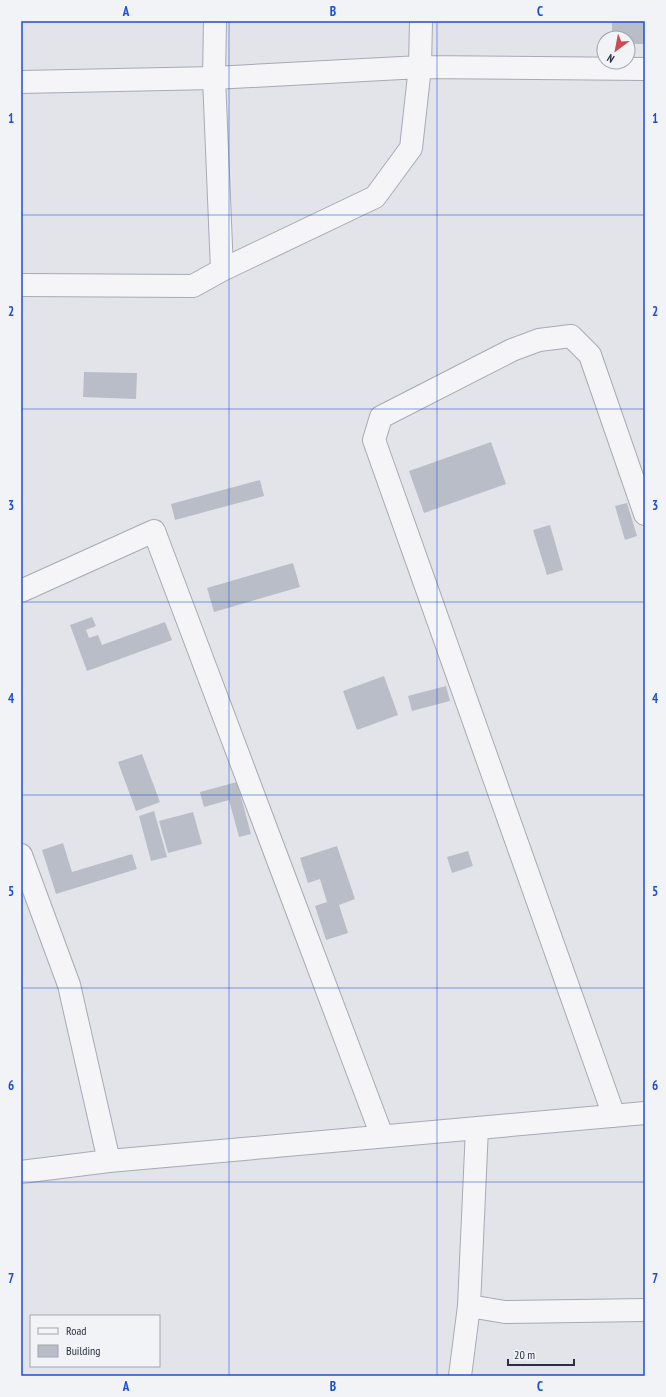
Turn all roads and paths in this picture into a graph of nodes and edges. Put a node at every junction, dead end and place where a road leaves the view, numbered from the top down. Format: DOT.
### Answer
graph roads {
  1 [pos="215,21"];
  2 [pos="421,21"];
  3 [pos="420,67"];
  4 [pos="645,69"];
  5 [pos="214,78"];
  6 [pos="21,82"];
  7 [pos="222,270"];
  8 [pos="21,285"];
  9 [pos="645,514"];
  10 [pos="21,591"];
  11 [pos="21,855"];
  12 [pos="645,1113"];
  13 [pos="614,1116"];
  14 [pos="477,1128"];
  15 [pos="382,1136"];
  16 [pos="109,1160"];
  17 [pos="21,1172"];
  18 [pos="469,1306"];
  19 [pos="645,1310"];
  20 [pos="460,1376"];
  1 -- 5 [label="street"];
  2 -- 3 [label="street"];
  3 -- 4 [label="street"];
  3 -- 5 [label="street"];
  3 -- 7 [label="street"];
  5 -- 6 [label="street"];
  5 -- 7 [label="street"];
  7 -- 8 [label="street"];
  9 -- 13 [label="street"];
  10 -- 15 [label="street"];
  11 -- 16 [label="street"];
  12 -- 13 [label="street"];
  13 -- 14 [label="street"];
  14 -- 15 [label="street"];
  14 -- 18 [label="street"];
  15 -- 16 [label="street"];
  16 -- 17 [label="street"];
  18 -- 19 [label="street"];
  18 -- 20 [label="street"];
}
